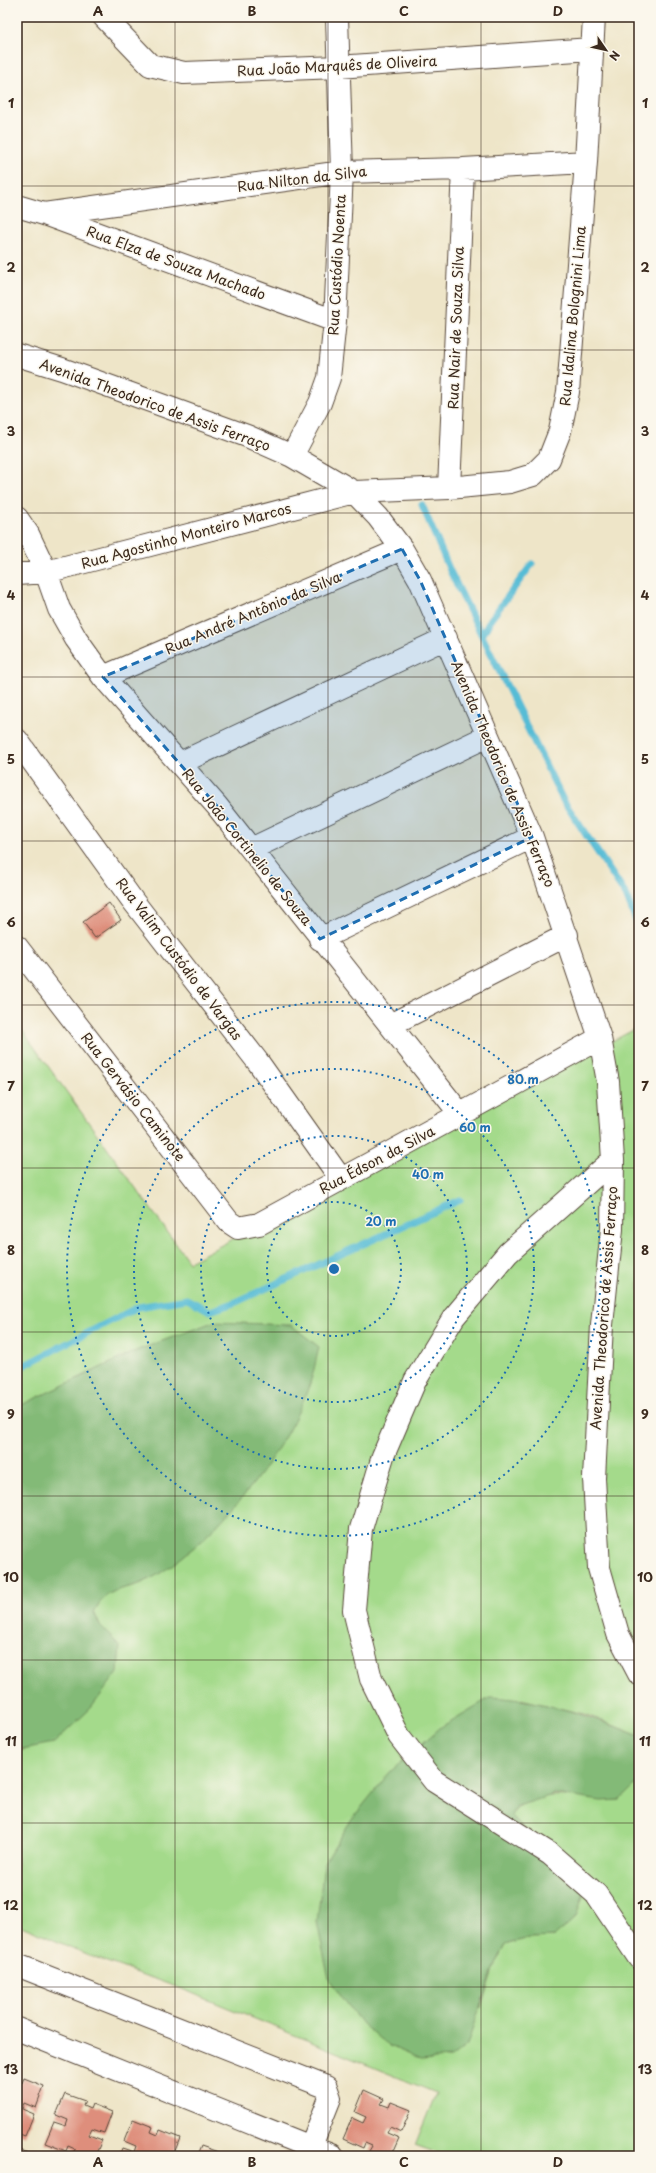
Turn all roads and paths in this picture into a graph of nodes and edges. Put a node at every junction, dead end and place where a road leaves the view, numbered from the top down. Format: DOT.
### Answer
graph roads {
  1 [pos="104,17"];
  2 [pos="337,17"];
  3 [pos="594,17"];
  4 [pos="591,49"];
  5 [pos="338,67"];
  6 [pos="586,162"];
  7 [pos="463,169"];
  8 [pos="342,172"];
  9 [pos="17,206"];
  10 [pos="44,214"];
  11 [pos="335,321"];
  12 [pos="17,355"];
  13 [pos="292,456"];
  14 [pos="449,488"];
  15 [pos="354,492"];
  16 [pos="17,518"];
  17 [pos="402,548"];
  18 [pos="46,572"];
  19 [pos="17,574"];
  20 [pos="446,638"];
  21 [pos="103,677"];
  22 [pos="488,736"];
  23 [pos="17,740"];
  24 [pos="180,763"];
  25 [pos="532,837"];
  26 [pos="251,849"];
  27 [pos="567,935"];
  28 [pos="320,939"];
  29 [pos="17,947"];
  30 [pos="390,1025"];
  31 [pos="600,1038"];
  32 [pos="461,1115"];
  33 [pos="613,1160"];
  34 [pos="340,1180"];
  35 [pos="259,1224"];
  36 [pos="639,1674"];
  37 [pos="639,1958"];
  38 [pos="17,1965"];
  39 [pos="17,2029"];
  40 [pos="309,2151"];
  41 [pos="333,2156"];
  1 -- 5 [label="street, Rua João Marquês de Oliveira"];
  2 -- 5 [label="street, Rua Custódio Noenta"];
  3 -- 4 [label="street, Rua Idalina Bolognini Lima"];
  4 -- 5 [label="street, Rua João Marquês de Oliveira"];
  4 -- 6 [label="street, Rua Idalina Bolognini Lima"];
  5 -- 8 [label="street, Rua Custódio Noenta"];
  6 -- 7 [label="street, Rua Nilton da Silva"];
  6 -- 14 [label="street, Rua Idalina Bolognini Lima"];
  7 -- 8 [label="street, Rua Nilton da Silva"];
  7 -- 14 [label="street, Rua Nair de Souza Silva"];
  8 -- 10 [label="street, Rua Nilton da Silva"];
  8 -- 11 [label="street, Rua Custódio Noenta"];
  9 -- 10 [label="street, Rua Elza de Souza Machado"];
  10 -- 11 [label="street, Rua Elza de Souza Machado"];
  11 -- 13 [label="street, Rua Custódio Noenta"];
  12 -- 13 [label="street, Avenida Theodorico de Assis Ferraço"];
  13 -- 15 [label="street, Avenida Theodorico de Assis Ferraço"];
  14 -- 15 [label="street, Rua Idalina Bolognini Lima"];
  15 -- 17 [label="street, Avenida Theodorico de Assis Ferraço"];
  15 -- 18 [label="street, Rua Agostinho Monteiro Marcos"];
  16 -- 18 [label="street, Rua João Cortinelio de Souza"];
  17 -- 20 [label="street, Avenida Theodorico de Assis Ferraço"];
  17 -- 21 [label="street, Rua André Antônio da Silva"];
  18 -- 19 [label="street, Rua Agostinho Monteiro Marcos"];
  18 -- 21 [label="street, Rua João Cortinelio de Souza"];
  20 -- 22 [label="street, Avenida Theodorico de Assis Ferraço"];
  20 -- 24 [label="street"];
  21 -- 24 [label="street, Rua João Cortinelio de Souza"];
  22 -- 25 [label="street, Avenida Theodorico de Assis Ferraço"];
  22 -- 26 [label="street"];
  23 -- 34 [label="street, Rua Valim Custódio de Vargas"];
  24 -- 26 [label="street, Rua João Cortinelio de Souza"];
  25 -- 27 [label="street, Avenida Theodorico de Assis Ferraço"];
  25 -- 28 [label="street"];
  26 -- 28 [label="street, Rua João Cortinelio de Souza"];
  27 -- 30 [label="street"];
  27 -- 31 [label="street, Avenida Theodorico de Assis Ferraço"];
  28 -- 30 [label="street, Rua João Cortinelio de Souza"];
  29 -- 35 [label="street, Rua Gervásio Caminote"];
  30 -- 32 [label="street, Rua João Cortinelio de Souza"];
  31 -- 32 [label="street, Rua Édson da Silva"];
  31 -- 33 [label="street, Avenida Theodorico de Assis Ferraço"];
  32 -- 34 [label="street, Rua Édson da Silva"];
  33 -- 36 [label="street, Avenida Theodorico de Assis Ferraço"];
  33 -- 37 [label="street"];
  34 -- 35 [label="street, Rua Édson da Silva"];
  38 -- 40 [label="street"];
  39 -- 40 [label="street"];
  40 -- 41 [label="street"];
}
